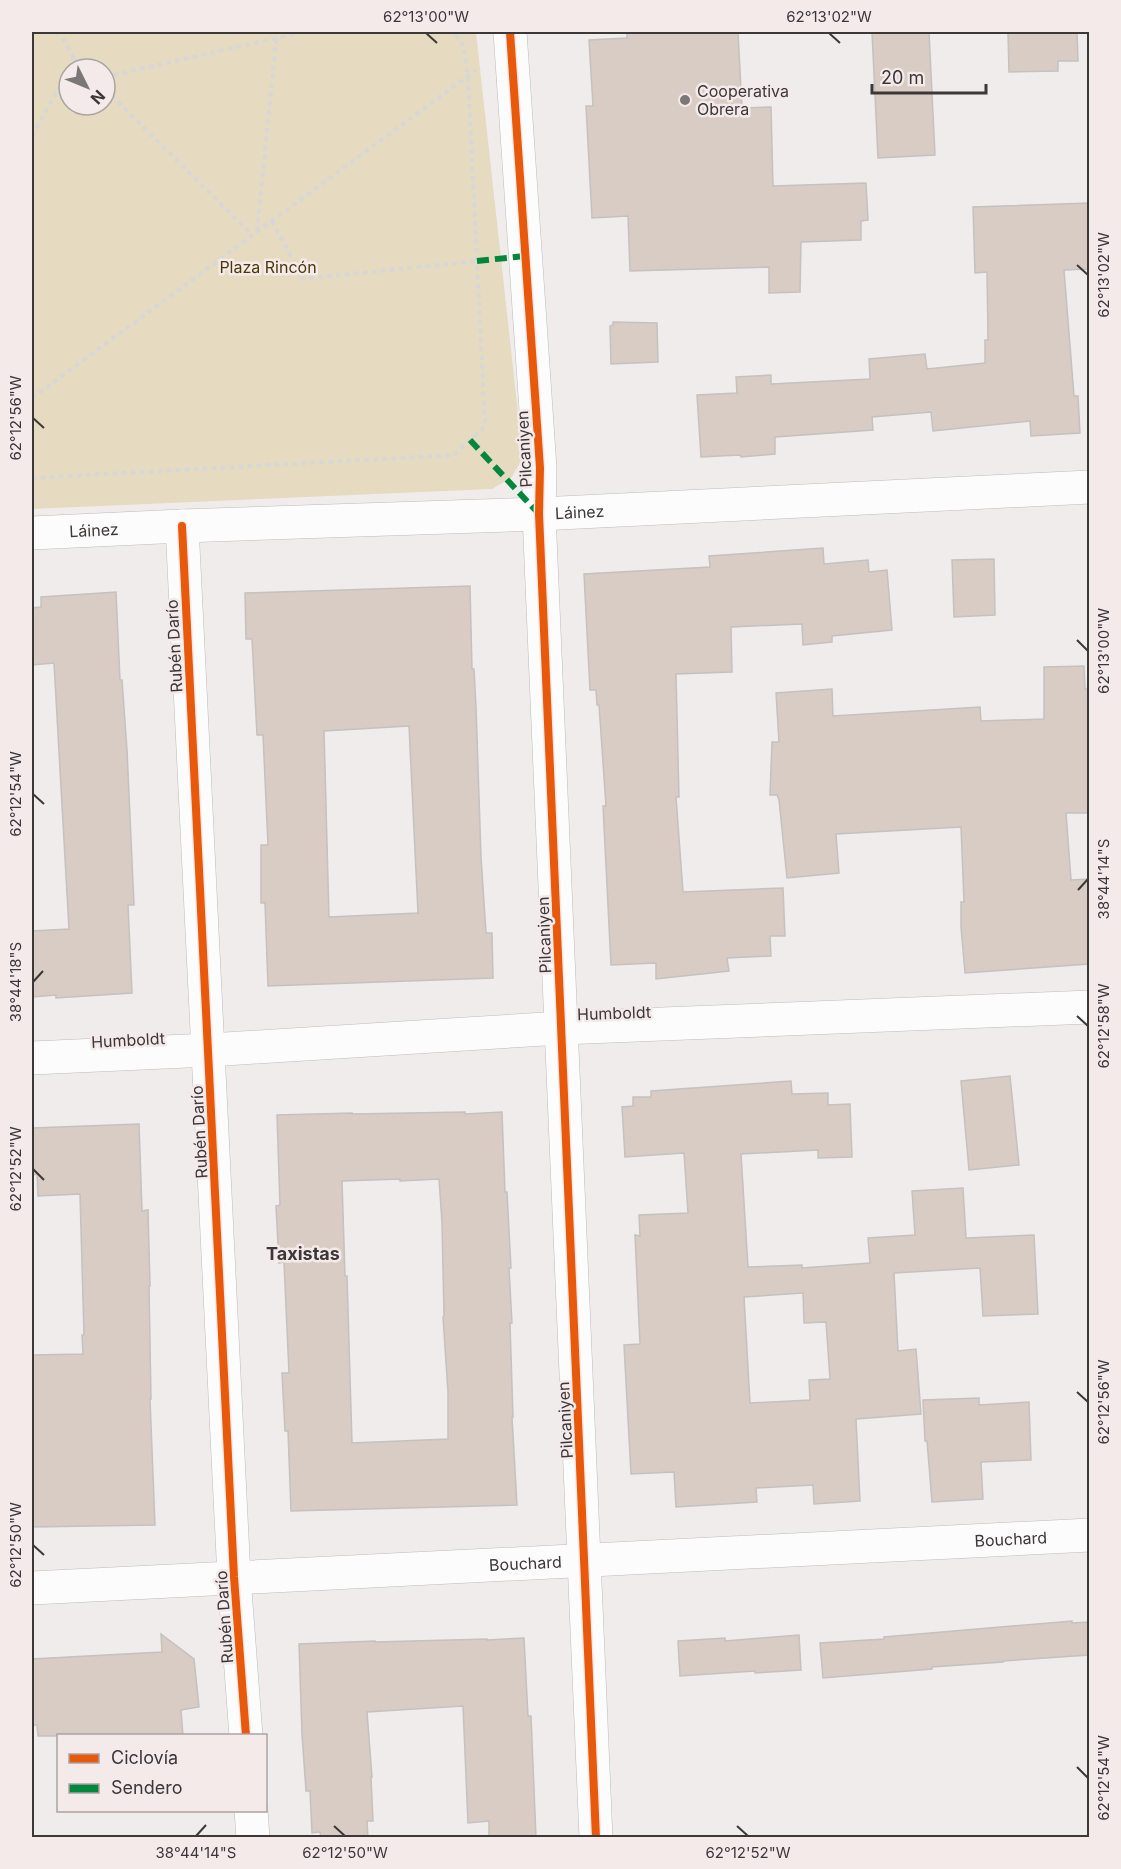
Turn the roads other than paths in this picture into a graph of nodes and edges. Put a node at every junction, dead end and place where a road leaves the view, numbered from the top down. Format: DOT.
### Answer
graph roads {
  1 [pos="510,38"];
  2 [pos="1089,487"];
  3 [pos="539,514"];
  4 [pos="182,526"];
  5 [pos="32,533"];
  6 [pos="1089,1007"];
  7 [pos="561,1028"];
  8 [pos="209,1050"];
  9 [pos="32,1058"];
  10 [pos="1089,1535"];
  11 [pos="585,1560"];
  12 [pos="234,1577"];
  13 [pos="32,1588"];
  14 [pos="246,1734"];
  15 [pos="251,1812"];
  16 [pos="253,1838"];
  17 [pos="596,1838"];
  1 -- 3 [label="street, Pilcaniyen"];
  2 -- 3 [label="street, Láinez"];
  3 -- 4 [label="street, Láinez"];
  3 -- 7 [label="street, Pilcaniyen"];
  4 -- 5 [label="street, Láinez"];
  4 -- 8 [label="street, Rubén Darío"];
  6 -- 7 [label="street, Humboldt"];
  7 -- 8 [label="street, Humboldt"];
  7 -- 11 [label="street, Pilcaniyen"];
  8 -- 9 [label="street, Humboldt"];
  8 -- 12 [label="street, Rubén Darío"];
  10 -- 11 [label="street, Bouchard"];
  11 -- 12 [label="street, Bouchard"];
  11 -- 17 [label="street, Pilcaniyen"];
  12 -- 13 [label="street, Bouchard"];
  12 -- 14 [label="street, Rubén Darío"];
  15 -- 16 [label="street"];
}
